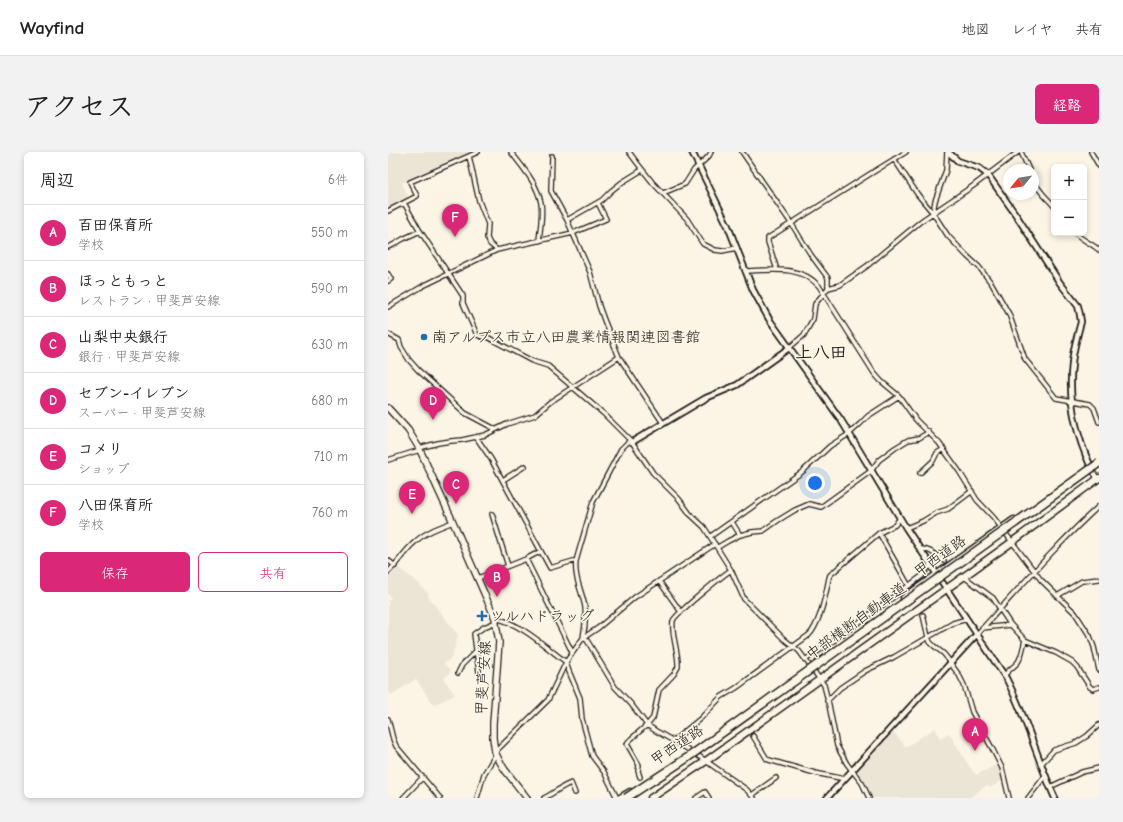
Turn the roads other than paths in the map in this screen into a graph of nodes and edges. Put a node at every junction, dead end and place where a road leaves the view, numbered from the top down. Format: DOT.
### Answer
graph roads {
  1 [pos="478,152"];
  2 [pos="511,152"];
  3 [pos="629,152"];
  4 [pos="692,152"];
  5 [pos="711,152"];
  6 [pos="742,152"];
  7 [pos="906,152"];
  8 [pos="947,152"];
  9 [pos="1018,152"];
  10 [pos="1021,152"];
  11 [pos="1091,152"];
  12 [pos="551,155"];
  13 [pos="469,156"];
  14 [pos="894,159"];
  15 [pos="1026,164"];
  16 [pos="698,165"];
  17 [pos="1099,166"];
  18 [pos="642,170"];
  19 [pos="988,176"];
  20 [pos="1039,192"];
  21 [pos="663,193"];
  22 [pos="404,203"];
  23 [pos="598,203"];
  24 [pos="1051,203"];
  25 [pos="388,211"];
  26 [pos="933,213"];
  27 [pos="567,220"];
  28 [pos="791,223"];
  29 [pos="420,231"];
  30 [pos="573,233"];
  31 [pos="1078,236"];
  32 [pos="539,241"];
  33 [pos="388,246"];
  34 [pos="737,248"];
  35 [pos="497,250"];
  36 [pos="1099,250"];
  37 [pos="777,270"];
  38 [pos="745,271"];
  39 [pos="388,274"];
  40 [pos="449,274"];
  41 [pos="388,281"];
  42 [pos="828,288"];
  43 [pos="824,293"];
  44 [pos="388,307"];
  45 [pos="388,334"];
  46 [pos="789,348"];
  47 [pos="619,357"];
  48 [pos="573,387"];
  49 [pos="899,396"];
  50 [pos="1072,401"];
  51 [pos="389,409"];
  52 [pos="1099,422"];
  53 [pos="663,423"];
  54 [pos="496,429"];
  55 [pos="929,432"];
  56 [pos="849,434"];
  57 [pos="476,437"];
  58 [pos="632,442"];
  59 [pos="419,449"];
  60 [pos="944,449"];
  61 [pos="1099,459"];
  62 [pos="388,460"];
  63 [pos="1099,463"];
  64 [pos="525,466"];
  65 [pos="1090,466"];
  66 [pos="1099,466"];
  67 [pos="871,471"];
  68 [pos="920,473"];
  69 [pos="1099,479"];
  70 [pos="503,480"];
  71 [pos="972,491"];
  72 [pos="1099,506"];
  73 [pos="492,514"];
  74 [pos="900,518"];
  75 [pos="453,522"];
  76 [pos="732,522"];
  77 [pos="906,528"];
  78 [pos="1002,528"];
  79 [pos="878,534"];
  80 [pos="740,535"];
  81 [pos="711,536"];
  82 [pos="1012,542"];
  83 [pos="717,546"];
  84 [pos="920,549"];
  85 [pos="541,551"];
  86 [pos="526,559"];
  87 [pos="388,560"];
  88 [pos="576,561"];
  89 [pos="944,561"];
  90 [pos="931,564"];
  91 [pos="395,566"];
  92 [pos="508,566"];
  93 [pos="731,570"];
  94 [pos="388,572"];
  95 [pos="1034,572"];
  96 [pos="937,574"];
  97 [pos="963,576"];
  98 [pos="478,578"];
  99 [pos="1099,579"];
  100 [pos="659,581"];
  101 [pos="909,586"];
  102 [pos="947,588"];
  103 [pos="1057,596"];
  104 [pos="1000,609"];
  105 [pos="681,612"];
  106 [pos="923,615"];
  107 [pos="967,619"];
  108 [pos="496,620"];
  109 [pos="1011,625"];
  110 [pos="982,628"];
  111 [pos="977,634"];
  112 [pos="928,637"];
  113 [pos="584,638"];
  114 [pos="1025,640"];
  115 [pos="794,646"];
  116 [pos="476,651"];
  117 [pos="572,652"];
  118 [pos="1098,656"];
  119 [pos="805,660"];
  120 [pos="566,662"];
  121 [pos="951,664"];
  122 [pos="810,667"];
  123 [pos="1099,670"];
  124 [pos="479,672"];
  125 [pos="458,673"];
  126 [pos="1004,676"];
  127 [pos="819,679"];
  128 [pos="1099,687"];
  129 [pos="827,701"];
  130 [pos="388,719"];
  131 [pos="648,725"];
  132 [pos="1099,725"];
  133 [pos="753,736"];
  134 [pos="673,741"];
  135 [pos="691,751"];
  136 [pos="496,753"];
  137 [pos="706,761"];
  138 [pos="1041,764"];
  139 [pos="1099,768"];
  140 [pos="852,771"];
  141 [pos="1045,776"];
  142 [pos="423,777"];
  143 [pos="640,777"];
  144 [pos="776,778"];
  145 [pos="845,779"];
  146 [pos="1050,787"];
  147 [pos="575,793"];
  148 [pos="753,797"];
  149 [pos="403,798"];
  150 [pos="440,798"];
  151 [pos="477,798"];
  152 [pos="526,798"];
  153 [pos="544,798"];
  154 [pos="616,798"];
  155 [pos="620,798"];
  156 [pos="626,798"];
  157 [pos="631,798"];
  158 [pos="650,798"];
  159 [pos="696,798"];
  160 [pos="709,798"];
  161 [pos="827,798"];
  162 [pos="869,798"];
  163 [pos="1009,798"];
  164 [pos="1028,798"];
  165 [pos="1055,798"];
  1 -- 13 [label="street"];
  2 -- 32 [label="street"];
  3 -- 18 [label="street"];
  4 -- 16 [label="street"];
  5 -- 16 [label="street"];
  6 -- 28 [label="street"];
  7 -- 14 [label="street"];
  8 -- 19 [label="street"];
  8 -- 26 [label="street"];
  9 -- 19 [label="street"];
  10 -- 15 [label="street"];
  11 -- 17 [label="street"];
  12 -- 27 [label="street"];
  13 -- 22 [label="street"];
  13 -- 35 [label="street"];
  14 -- 26 [label="street"];
  14 -- 28 [label="street"];
  16 -- 21 [label="street"];
  16 -- 34 [label="street"];
  18 -- 21 [label="street"];
  18 -- 23 [label="street"];
  19 -- 26 [label="street"];
  19 -- 50 [label="street"];
  20 -- 24 [label="street"];
  21 -- 34 [label="street"];
  22 -- 25 [label="street"];
  22 -- 29 [label="street"];
  23 -- 27 [label="street"];
  23 -- 30 [label="street"];
  26 -- 42 [label="street"];
  26 -- 50 [label="street"];
  27 -- 30 [label="street"];
  28 -- 37 [label="street"];
  28 -- 42 [label="street"];
  29 -- 33 [label="street"];
  29 -- 40 [label="street"];
  30 -- 32 [label="street"];
  30 -- 47 [label="street"];
  31 -- 36 [label="street"];
  32 -- 35 [label="street"];
  34 -- 38 [label="street"];
  35 -- 40 [label="street"];
  37 -- 38 [label="street"];
  37 -- 43 [label="street"];
  38 -- 46 [label="street"];
  39 -- 41 [label="street"];
  40 -- 44 [label="street"];
  40 -- 48 [label="street"];
  42 -- 43 [label="street"];
  43 -- 46 [label="street"];
  43 -- 49 [label="street"];
  45 -- 54 [label="street"];
  46 -- 53 [label="street"];
  46 -- 56 [label="street"];
  47 -- 48 [label="street"];
  47 -- 53 [label="street"];
  48 -- 54 [label="street"];
  48 -- 58 [label="street"];
  49 -- 55 [label="street"];
  49 -- 56 [label="street"];
  50 -- 52 [label="street"];
  50 -- 65 [label="street"];
  51 -- 59 [label="main road, 甲斐芦安線"];
  53 -- 58 [label="street"];
  54 -- 57 [label="street"];
  55 -- 60 [label="street"];
  55 -- 67 [label="street"];
  56 -- 67 [label="street"];
  56 -- 76 [label="street"];
  57 -- 59 [label="street"];
  57 -- 70 [label="street"];
  58 -- 81 [label="street"];
  58 -- 88 [label="street"];
  59 -- 62 [label="street"];
  59 -- 75 [label="main road, 甲斐芦安線"];
  60 -- 68 [label="street"];
  60 -- 71 [label="street"];
  61 -- 65 [label="highway, 甲西道路"];
  63 -- 156 [label="highway, 中部横断自動車道, bridge"];
  64 -- 70 [label="street"];
  65 -- 69 [label="street"];
  65 -- 78 [label="highway, 甲西道路"];
  66 -- 157 [label="highway, 中部横断自動車道, bridge"];
  67 -- 74 [label="street"];
  67 -- 80 [label="street"];
  69 -- 82 [label="highway, 甲西道路"];
  70 -- 85 [label="street"];
  71 -- 77 [label="street"];
  71 -- 78 [label="street"];
  72 -- 95 [label="street"];
  73 -- 92 [label="street"];
  74 -- 77 [label="street"];
  74 -- 79 [label="street"];
  75 -- 91 [label="street"];
  75 -- 98 [label="main road, 甲斐芦安線"];
  76 -- 80 [label="street"];
  76 -- 81 [label="street"];
  77 -- 84 [label="street"];
  78 -- 82 [label="street"];
  78 -- 96 [label="highway, 甲西道路"];
  79 -- 101 [label="street"];
  79 -- 115 [label="street"];
  80 -- 83 [label="street"];
  81 -- 83 [label="street"];
  82 -- 95 [label="street"];
  82 -- 97 [label="highway, 甲西道路"];
  83 -- 93 [label="street"];
  83 -- 100 [label="street"];
  84 -- 89 [label="street"];
  84 -- 90 [label="street"];
  85 -- 86 [label="street"];
  85 -- 88 [label="street"];
  86 -- 92 [label="street"];
  86 -- 117 [label="street"];
  87 -- 91 [label="street"];
  88 -- 113 [label="street"];
  90 -- 96 [label="street"];
  90 -- 101 [label="street"];
  91 -- 94 [label="street"];
  92 -- 98 [label="street"];
  93 -- 105 [label="street"];
  93 -- 115 [label="street"];
  95 -- 103 [label="street"];
  95 -- 104 [label="street"];
  96 -- 102 [label="street"];
  96 -- 122 [label="highway, 甲西道路"];
  97 -- 102 [label="highway, 甲西道路"];
  97 -- 104 [label="street"];
  98 -- 108 [label="main road, 甲斐芦安線"];
  99 -- 103 [label="street"];
  100 -- 105 [label="street"];
  100 -- 113 [label="street"];
  101 -- 119 [label="street"];
  102 -- 107 [label="street"];
  102 -- 127 [label="highway, 甲西道路"];
  103 -- 118 [label="street"];
  104 -- 109 [label="street"];
  104 -- 110 [label="street"];
  105 -- 131 [label="street"];
  106 -- 112 [label="street"];
  107 -- 111 [label="street"];
  107 -- 112 [label="street"];
  108 -- 116 [label="street"];
  108 -- 120 [label="street"];
  108 -- 136 [label="main road, 甲斐芦安線"];
  109 -- 110 [label="street"];
  109 -- 114 [label="street"];
  110 -- 111 [label="street"];
  111 -- 121 [label="street"];
  111 -- 126 [label="street"];
  112 -- 121 [label="street"];
  112 -- 129 [label="street"];
  113 -- 117 [label="street"];
  113 -- 131 [label="street"];
  114 -- 126 [label="street"];
  114 -- 128 [label="street"];
  115 -- 119 [label="street"];
  115 -- 134 [label="street"];
  116 -- 124 [label="street"];
  116 -- 125 [label="street"];
  117 -- 120 [label="street"];
  118 -- 123 [label="street"];
  119 -- 122 [label="street"];
  120 -- 136 [label="street"];
  120 -- 154 [label="street"];
  121 -- 140 [label="street"];
  121 -- 163 [label="street"];
  122 -- 127 [label="street"];
  122 -- 135 [label="highway, 甲西道路"];
  126 -- 138 [label="street"];
  127 -- 129 [label="street"];
  127 -- 137 [label="highway, 甲西道路"];
  129 -- 140 [label="street"];
  130 -- 142 [label="street"];
  131 -- 134 [label="street"];
  131 -- 143 [label="street"];
  132 -- 138 [label="street"];
  133 -- 145 [label="street"];
  134 -- 135 [label="street"];
  135 -- 137 [label="street"];
  135 -- 155 [label="highway, 甲西道路"];
  136 -- 151 [label="street"];
  136 -- 152 [label="main road, 甲斐芦安線"];
  137 -- 148 [label="street"];
  137 -- 158 [label="highway, 甲西道路"];
  138 -- 141 [label="street"];
  139 -- 146 [label="street"];
  140 -- 145 [label="street"];
  140 -- 162 [label="street"];
  141 -- 146 [label="street"];
  141 -- 164 [label="street"];
  142 -- 149 [label="street"];
  142 -- 150 [label="street"];
  144 -- 148 [label="street"];
  145 -- 161 [label="street"];
  146 -- 165 [label="street"];
  147 -- 153 [label="street"];
  159 -- 160 [label="street"];
}
